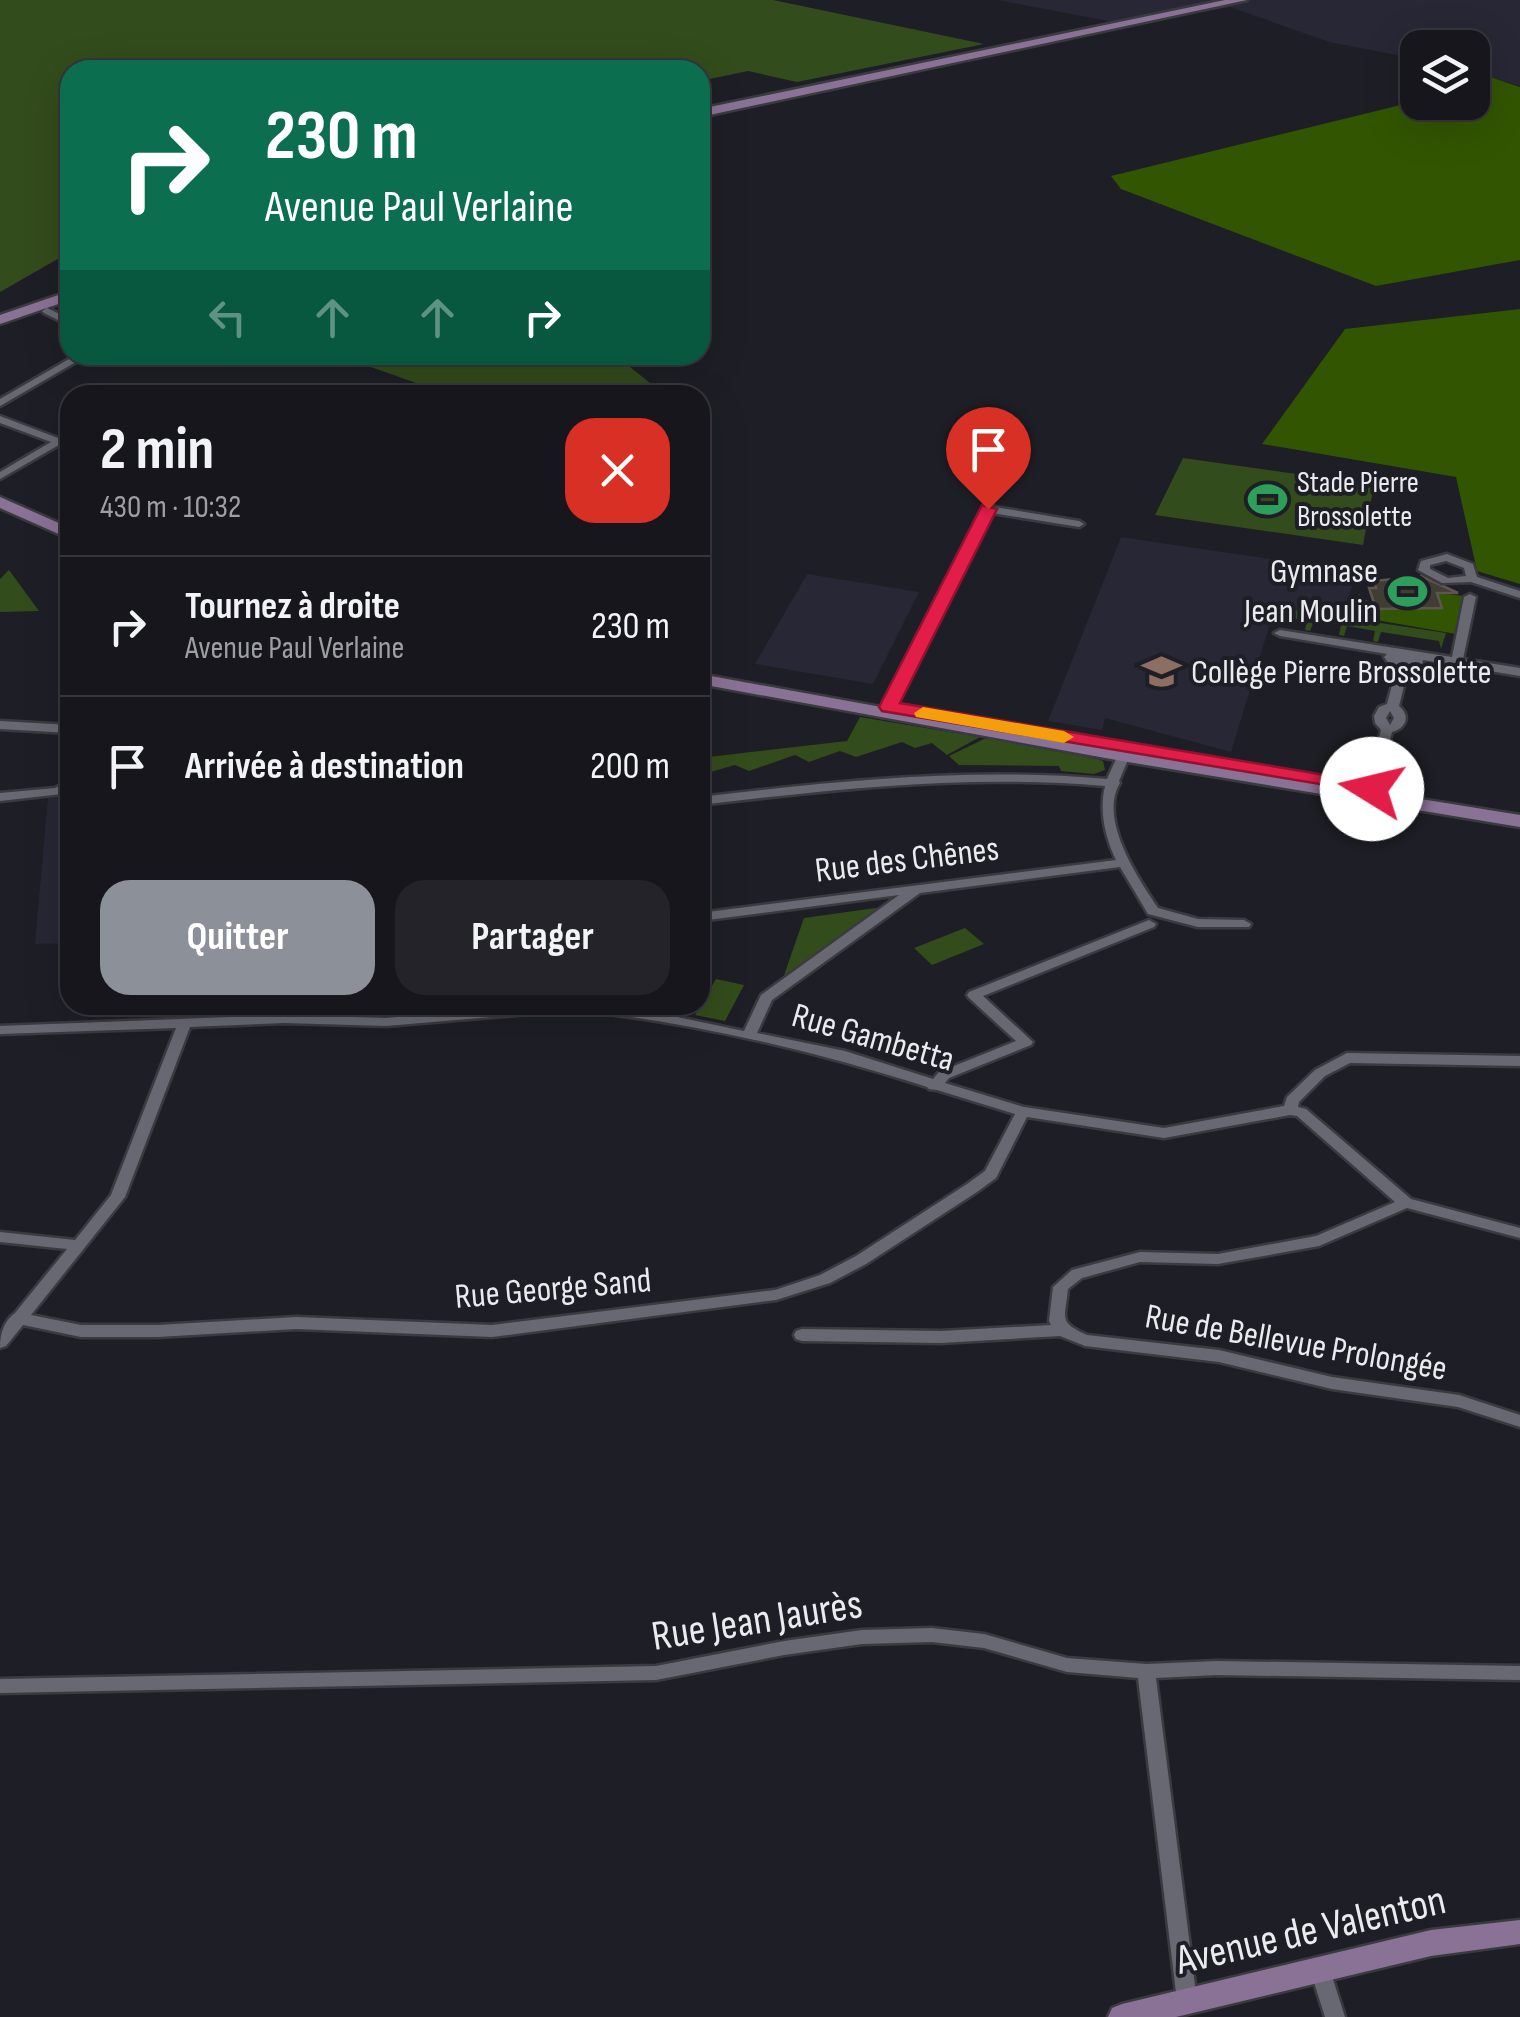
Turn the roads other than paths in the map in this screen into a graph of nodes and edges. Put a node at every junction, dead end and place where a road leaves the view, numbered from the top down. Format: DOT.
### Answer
graph roads {
  1 [pos="1242,0"];
  2 [pos="1217,2"];
  3 [pos="710,110"];
  4 [pos="60,300"];
  5 [pos="60,304"];
  6 [pos="43,308"];
  7 [pos="60,317"];
  8 [pos="0,324"];
  9 [pos="66,365"];
  10 [pos="0,403"];
  11 [pos="0,418"];
  12 [pos="0,476"];
  13 [pos="0,493"];
  14 [pos="0,502"];
  15 [pos="60,520"];
  16 [pos="1079,524"];
  17 [pos="60,529"];
  18 [pos="1472,579"];
  19 [pos="1520,595"];
  20 [pos="1470,597"];
  21 [pos="1280,633"];
  22 [pos="1376,649"];
  23 [pos="1410,652"];
  24 [pos="1390,657"];
  25 [pos="1457,662"];
  26 [pos="1403,665"];
  27 [pos="1520,672"];
  28 [pos="710,673"];
  29 [pos="710,681"];
  30 [pos="887,710"];
  31 [pos="0,724"];
  32 [pos="60,729"];
  33 [pos="1125,752"];
  34 [pos="1114,783"];
  35 [pos="1372,789"];
  36 [pos="60,791"];
  37 [pos="0,797"];
  38 [pos="710,800"];
  39 [pos="1520,813"];
  40 [pos="1520,821"];
  41 [pos="1122,862"];
  42 [pos="916,889"];
  43 [pos="710,916"];
  44 [pos="1149,924"];
  45 [pos="1244,924"];
  46 [pos="261,1015"];
  47 [pos="317,1015"];
  48 [pos="469,1015"];
  49 [pos="649,1015"];
  50 [pos="184,1024"];
  51 [pos="0,1030"];
  52 [pos="749,1035"];
  53 [pos="1520,1062"];
  54 [pos="934,1086"];
  55 [pos="1290,1110"];
  56 [pos="1023,1112"];
  57 [pos="1406,1204"];
  58 [pos="1520,1233"];
  59 [pos="0,1236"];
  60 [pos="75,1245"];
  61 [pos="17,1318"];
  62 [pos="1062,1330"];
  63 [pos="802,1335"];
  64 [pos="0,1342"];
  65 [pos="1520,1421"];
  66 [pos="1146,1672"];
  67 [pos="1520,1673"];
  68 [pos="0,1686"];
  69 [pos="1520,1932"];
  70 [pos="1320,1970"];
  71 [pos="1188,2001"];
  72 [pos="1122,2017"];
  73 [pos="1335,2017"];
  1 -- 2 [label="main road"];
  2 -- 3 [label="main road"];
  4 -- 6 [label="main road"];
  5 -- 6 [label="main road"];
  6 -- 7 [label="street"];
  6 -- 8 [label="main road"];
  9 -- 10 [label="street"];
  11 -- 12 [label="street"];
  13 -- 15 [label="main road"];
  14 -- 17 [label="main road"];
  16 -- 30 [label="street"];
  18 -- 19 [label="street"];
  20 -- 25 [label="street"];
  21 -- 22 [label="street"];
  22 -- 23 [label="street"];
  22 -- 24 [label="street"];
  23 -- 24 [label="street"];
  23 -- 25 [label="street"];
  23 -- 26 [label="street"];
  24 -- 26 [label="street"];
  25 -- 27 [label="street"];
  26 -- 35 [label="street"];
  28 -- 30 [label="main road"];
  29 -- 30 [label="main road"];
  30 -- 33 [label="main road"];
  31 -- 32 [label="street"];
  33 -- 34 [label="street"];
  33 -- 35 [label="main road"];
  33 -- 40 [label="main road"];
  34 -- 38 [label="street"];
  34 -- 41 [label="street"];
  35 -- 39 [label="main road"];
  36 -- 37 [label="street"];
  41 -- 42 [label="street, Rue des Chênes"];
  41 -- 45 [label="street"];
  42 -- 43 [label="street, Rue des Chênes"];
  42 -- 52 [label="street"];
  44 -- 54 [label="street"];
  46 -- 50 [label="street, Rue Gambetta"];
  47 -- 48 [label="street, Rue Gambetta"];
  49 -- 52 [label="street, Rue Gambetta"];
  50 -- 51 [label="street, Rue Gambetta"];
  50 -- 60 [label="street"];
  52 -- 54 [label="street, Rue Gambetta"];
  53 -- 55 [label="street"];
  54 -- 56 [label="street, Rue Gambetta"];
  55 -- 56 [label="street, Rue Gambetta"];
  55 -- 57 [label="street"];
  56 -- 61 [label="street, Rue George Sand"];
  57 -- 58 [label="street"];
  57 -- 62 [label="street"];
  59 -- 60 [label="street"];
  60 -- 61 [label="street"];
  61 -- 64 [label="street"];
  62 -- 63 [label="street, Rue de Bellevue Prolongée"];
  62 -- 65 [label="street, Rue de Bellevue Prolongée"];
  66 -- 67 [label="street, Rue Jean Jaurès"];
  66 -- 68 [label="street, Rue Jean Jaurès"];
  66 -- 71 [label="street"];
  69 -- 70 [label="main road, Avenue de Valenton"];
  70 -- 71 [label="main road, Avenue de Valenton"];
  70 -- 73 [label="street"];
  71 -- 72 [label="main road, Avenue de Valenton"];
}
